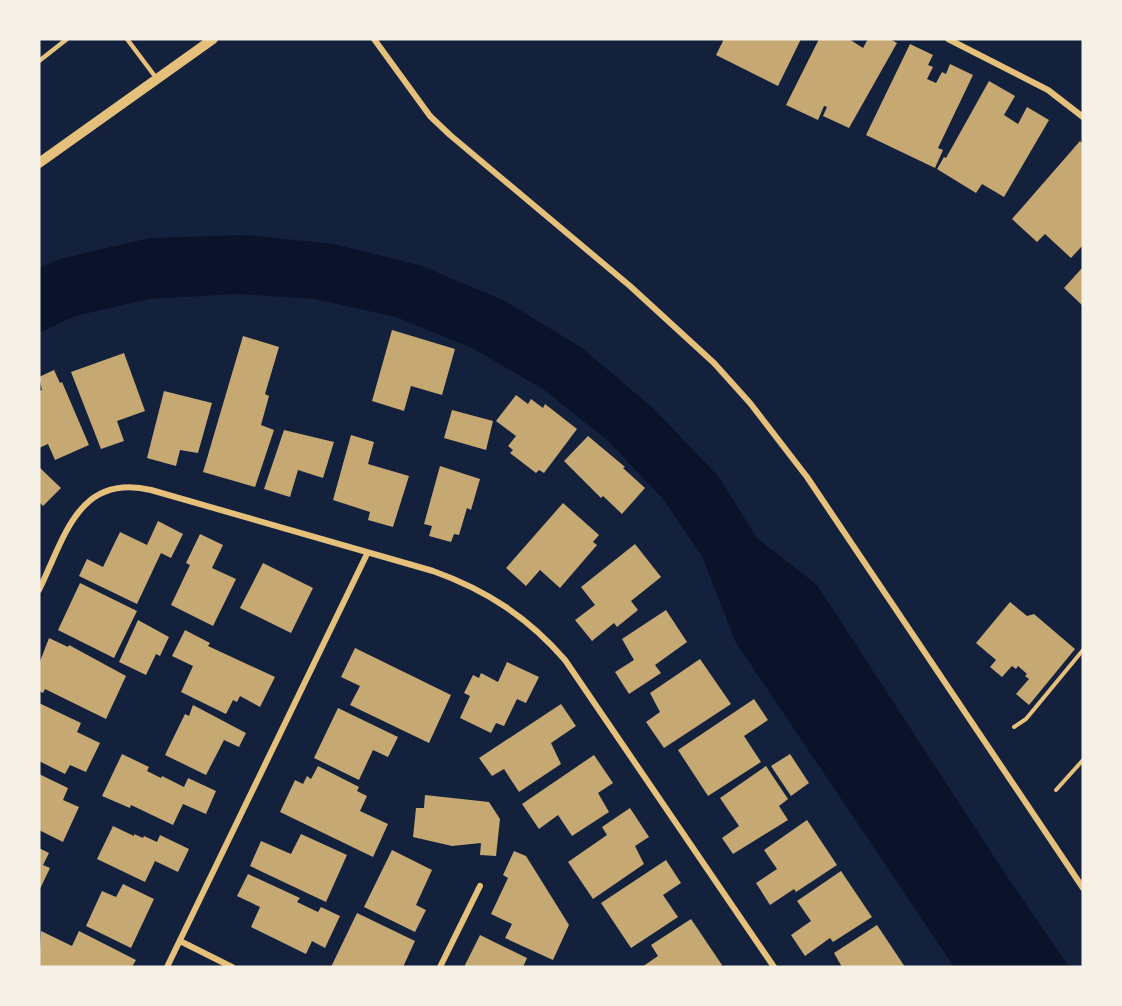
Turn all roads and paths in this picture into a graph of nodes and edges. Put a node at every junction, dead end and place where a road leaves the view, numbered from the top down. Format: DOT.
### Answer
graph roads {
  1 [pos="67,39"];
  2 [pos="127,39"];
  3 [pos="213,39"];
  4 [pos="374,39"];
  5 [pos="948,39"];
  6 [pos="39,61"];
  7 [pos="157,80"];
  8 [pos="1083,117"];
  9 [pos="39,163"];
  10 [pos="367,554"];
  11 [pos="39,591"];
  12 [pos="1083,650"];
  13 [pos="1014,727"];
  14 [pos="1083,760"];
  15 [pos="1056,790"];
  16 [pos="480,886"];
  17 [pos="1083,888"];
  18 [pos="180,941"];
  19 [pos="167,967"];
  20 [pos="232,967"];
  21 [pos="440,967"];
  22 [pos="774,967"];
  1 -- 6 [label="lane"];
  2 -- 7 [label="lane"];
  3 -- 7 [label="street"];
  4 -- 17 [label="street"];
  5 -- 8 [label="street"];
  7 -- 9 [label="street"];
  10 -- 11 [label="street"];
  10 -- 18 [label="street"];
  10 -- 22 [label="street"];
  12 -- 13 [label="path"];
  14 -- 15 [label="path"];
  16 -- 21 [label="street"];
  18 -- 19 [label="street"];
  18 -- 20 [label="street"];
}
